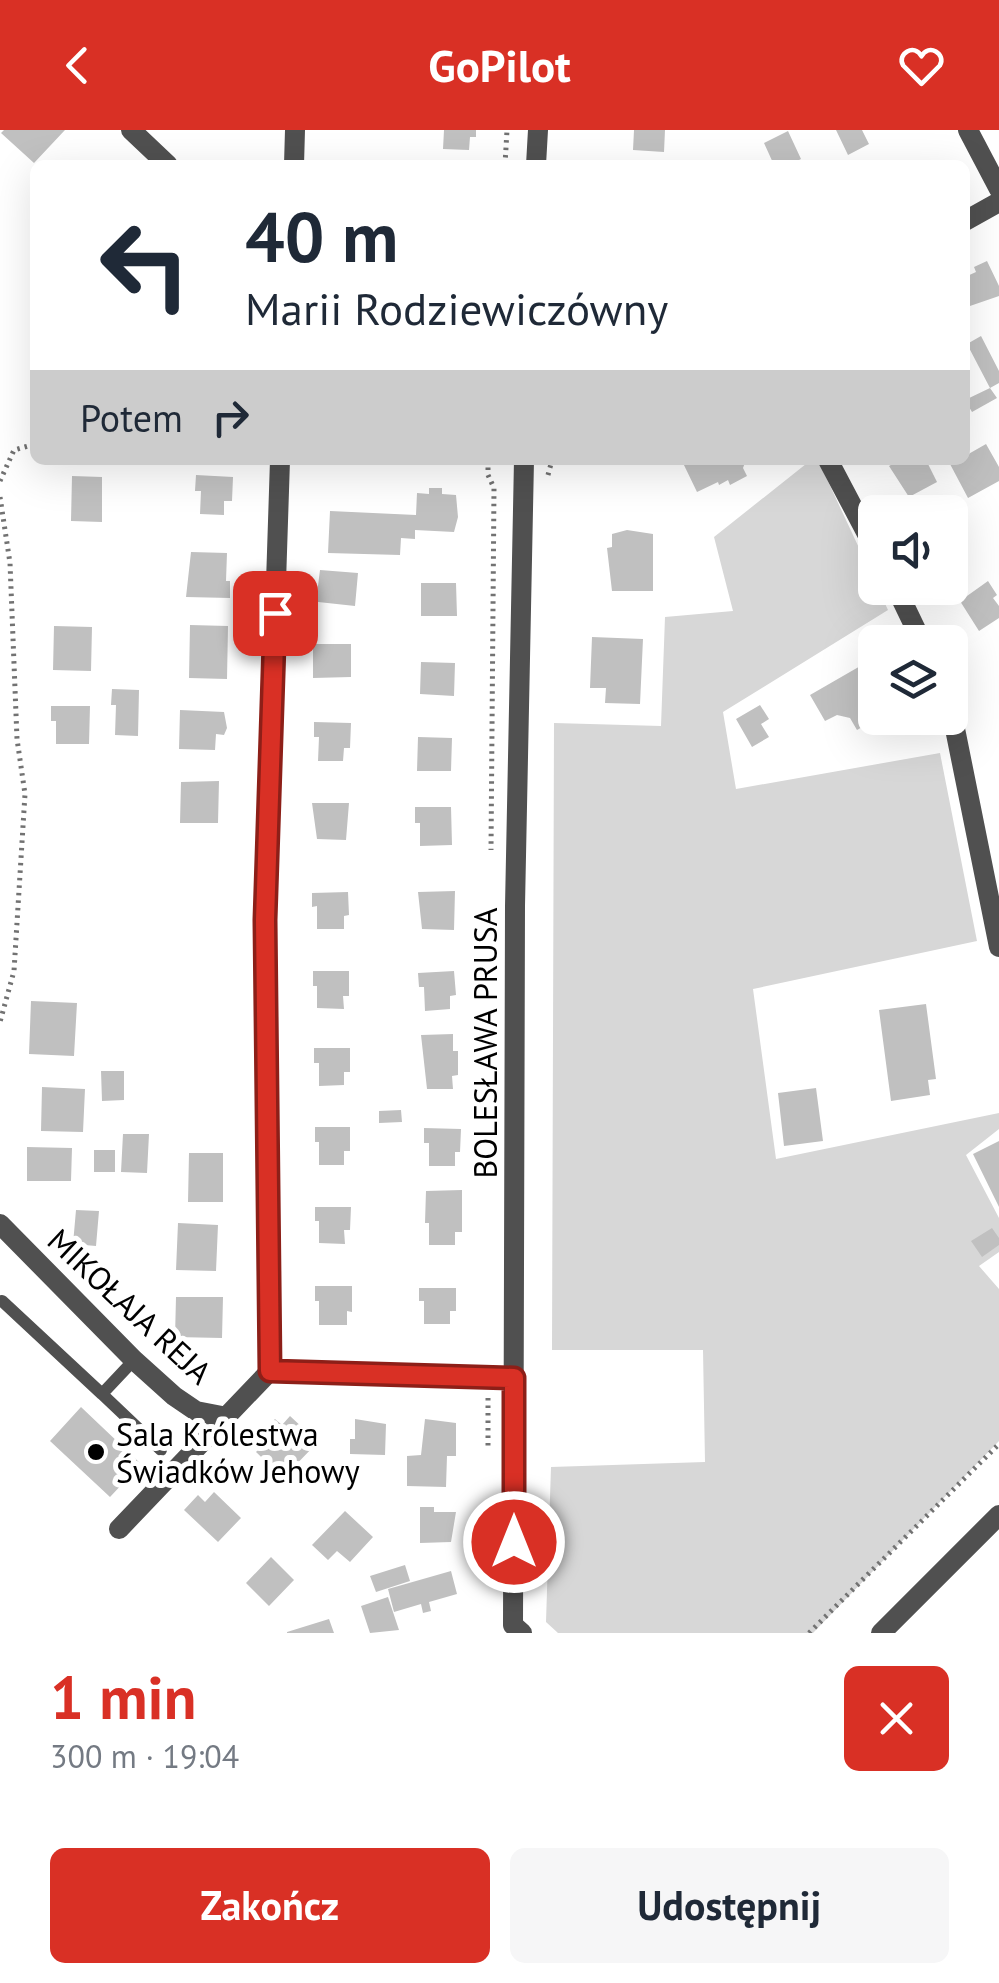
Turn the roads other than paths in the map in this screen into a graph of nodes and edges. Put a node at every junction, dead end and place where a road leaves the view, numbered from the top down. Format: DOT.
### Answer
graph roads {
  1 [pos="131,130"];
  2 [pos="296,130"];
  3 [pos="538,130"];
  4 [pos="968,130"];
  5 [pos="163,160"];
  6 [pos="294,160"];
  7 [pos="536,160"];
  8 [pos="999,189"];
  9 [pos="999,202"];
  10 [pos="970,218"];
  11 [pos="280,465"];
  12 [pos="524,465"];
  13 [pos="831,465"];
  14 [pos="858,516"];
  15 [pos="958,735"];
  16 [pos="989,848"];
  17 [pos="999,947"];
  18 [pos="0,1224"];
  19 [pos="2,1301"];
  20 [pos="134,1360"];
  21 [pos="270,1371"];
  22 [pos="514,1378"];
  23 [pos="102,1394"];
  24 [pos="226,1417"];
  25 [pos="161,1450"];
  26 [pos="999,1515"];
  27 [pos="120,1529"];
  28 [pos="516,1630"];
  29 [pos="881,1633"];
  1 -- 5 [label="street"];
  2 -- 6 [label="street"];
  3 -- 7 [label="street"];
  4 -- 8 [label="street"];
  9 -- 10 [label="street"];
  11 -- 21 [label="street"];
  12 -- 22 [label="street, BOLESŁAWA PRUSA"];
  13 -- 14 [label="street"];
  15 -- 16 [label="street"];
  16 -- 17 [label="street"];
  18 -- 20 [label="street, MIKOŁAJA REJA"];
  19 -- 23 [label="lane"];
  20 -- 23 [label="lane"];
  20 -- 24 [label="street, MIKOŁAJA REJA"];
  21 -- 22 [label="street"];
  21 -- 24 [label="street"];
  22 -- 28 [label="street, BOLESŁAWA PRUSA"];
  23 -- 25 [label="lane"];
  24 -- 27 [label="street"];
  26 -- 29 [label="street"];
}
